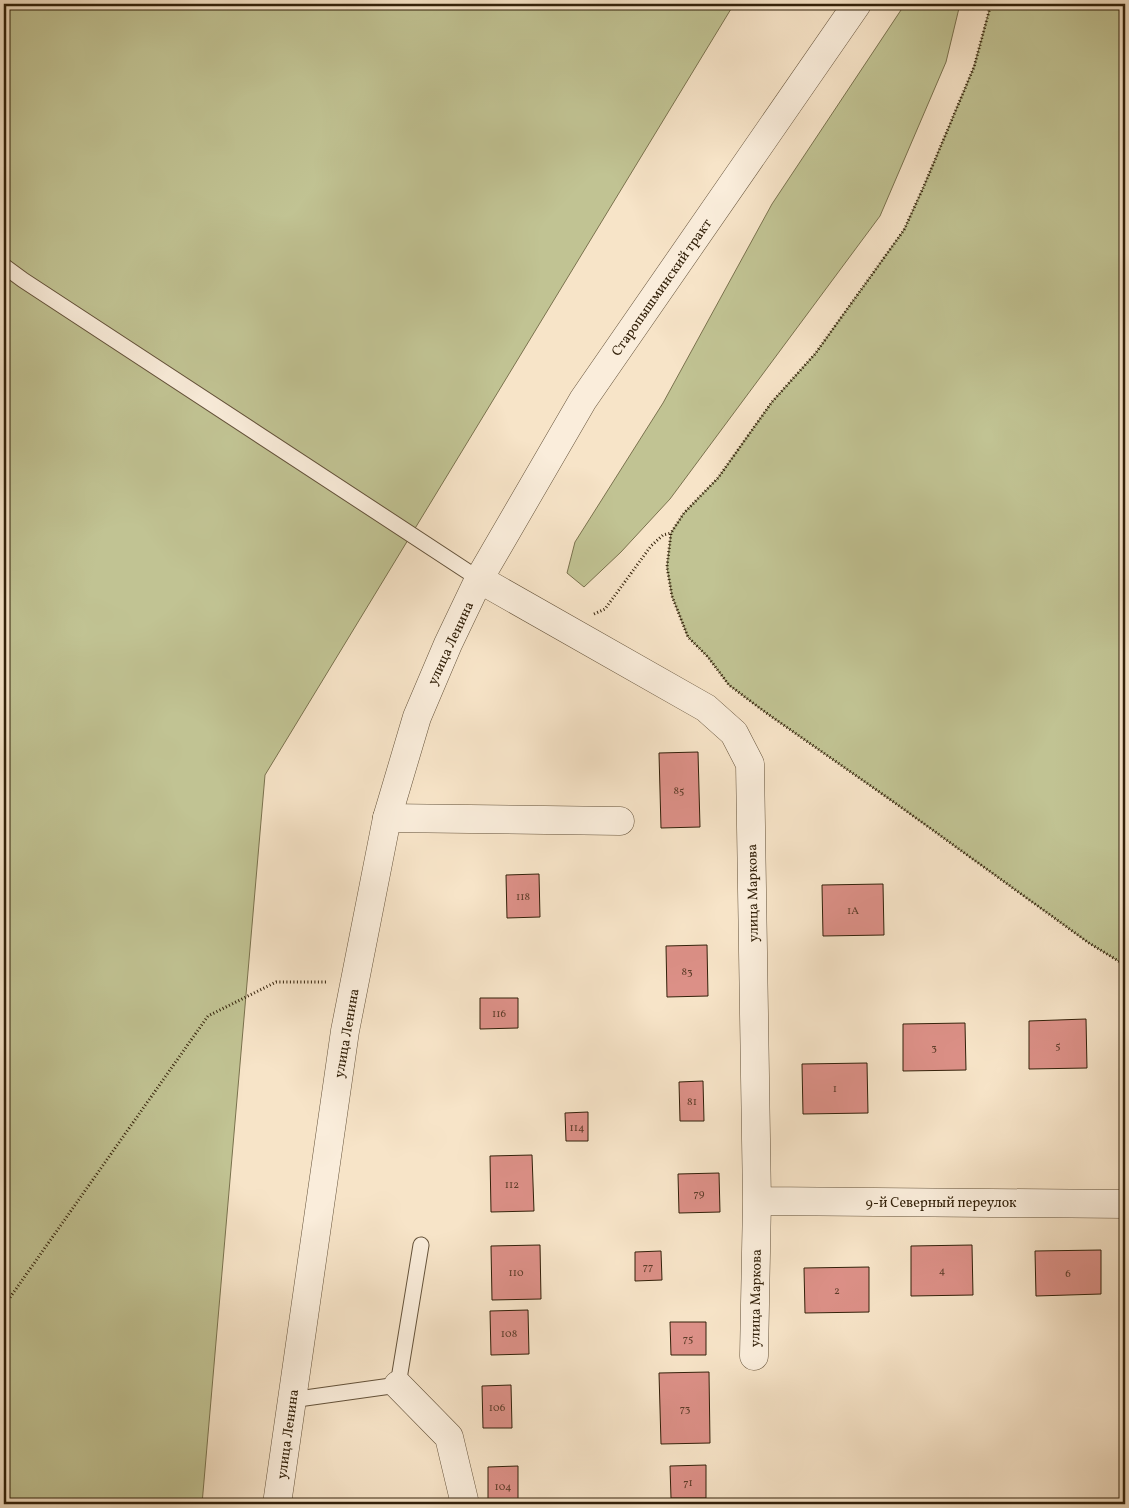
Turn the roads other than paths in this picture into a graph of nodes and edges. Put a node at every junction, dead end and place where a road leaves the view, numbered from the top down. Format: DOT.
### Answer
graph roads {
  1 [pos="857,4"];
  2 [pos="4,266"];
  3 [pos="480,579"];
  4 [pos="387,818"];
  5 [pos="620,821"];
  6 [pos="757,1201"];
  7 [pos="1125,1204"];
  8 [pos="421,1245"];
  9 [pos="754,1356"];
  10 [pos="398,1385"];
  11 [pos="292,1400"];
  12 [pos="277,1504"];
  13 [pos="465,1504"];
  1 -- 3 [label="street, Старопышминский тракт"];
  2 -- 3 [label="lane"];
  3 -- 4 [label="street, улица Ленина"];
  3 -- 6 [label="street, улица Маркова"];
  4 -- 5 [label="street"];
  4 -- 11 [label="street, улица Ленина"];
  6 -- 7 [label="street, 9-й Северный переулок"];
  6 -- 9 [label="street, улица Маркова"];
  8 -- 10 [label="lane"];
  10 -- 11 [label="lane"];
  10 -- 13 [label="street"];
  11 -- 12 [label="street, улица Ленина"];
}
